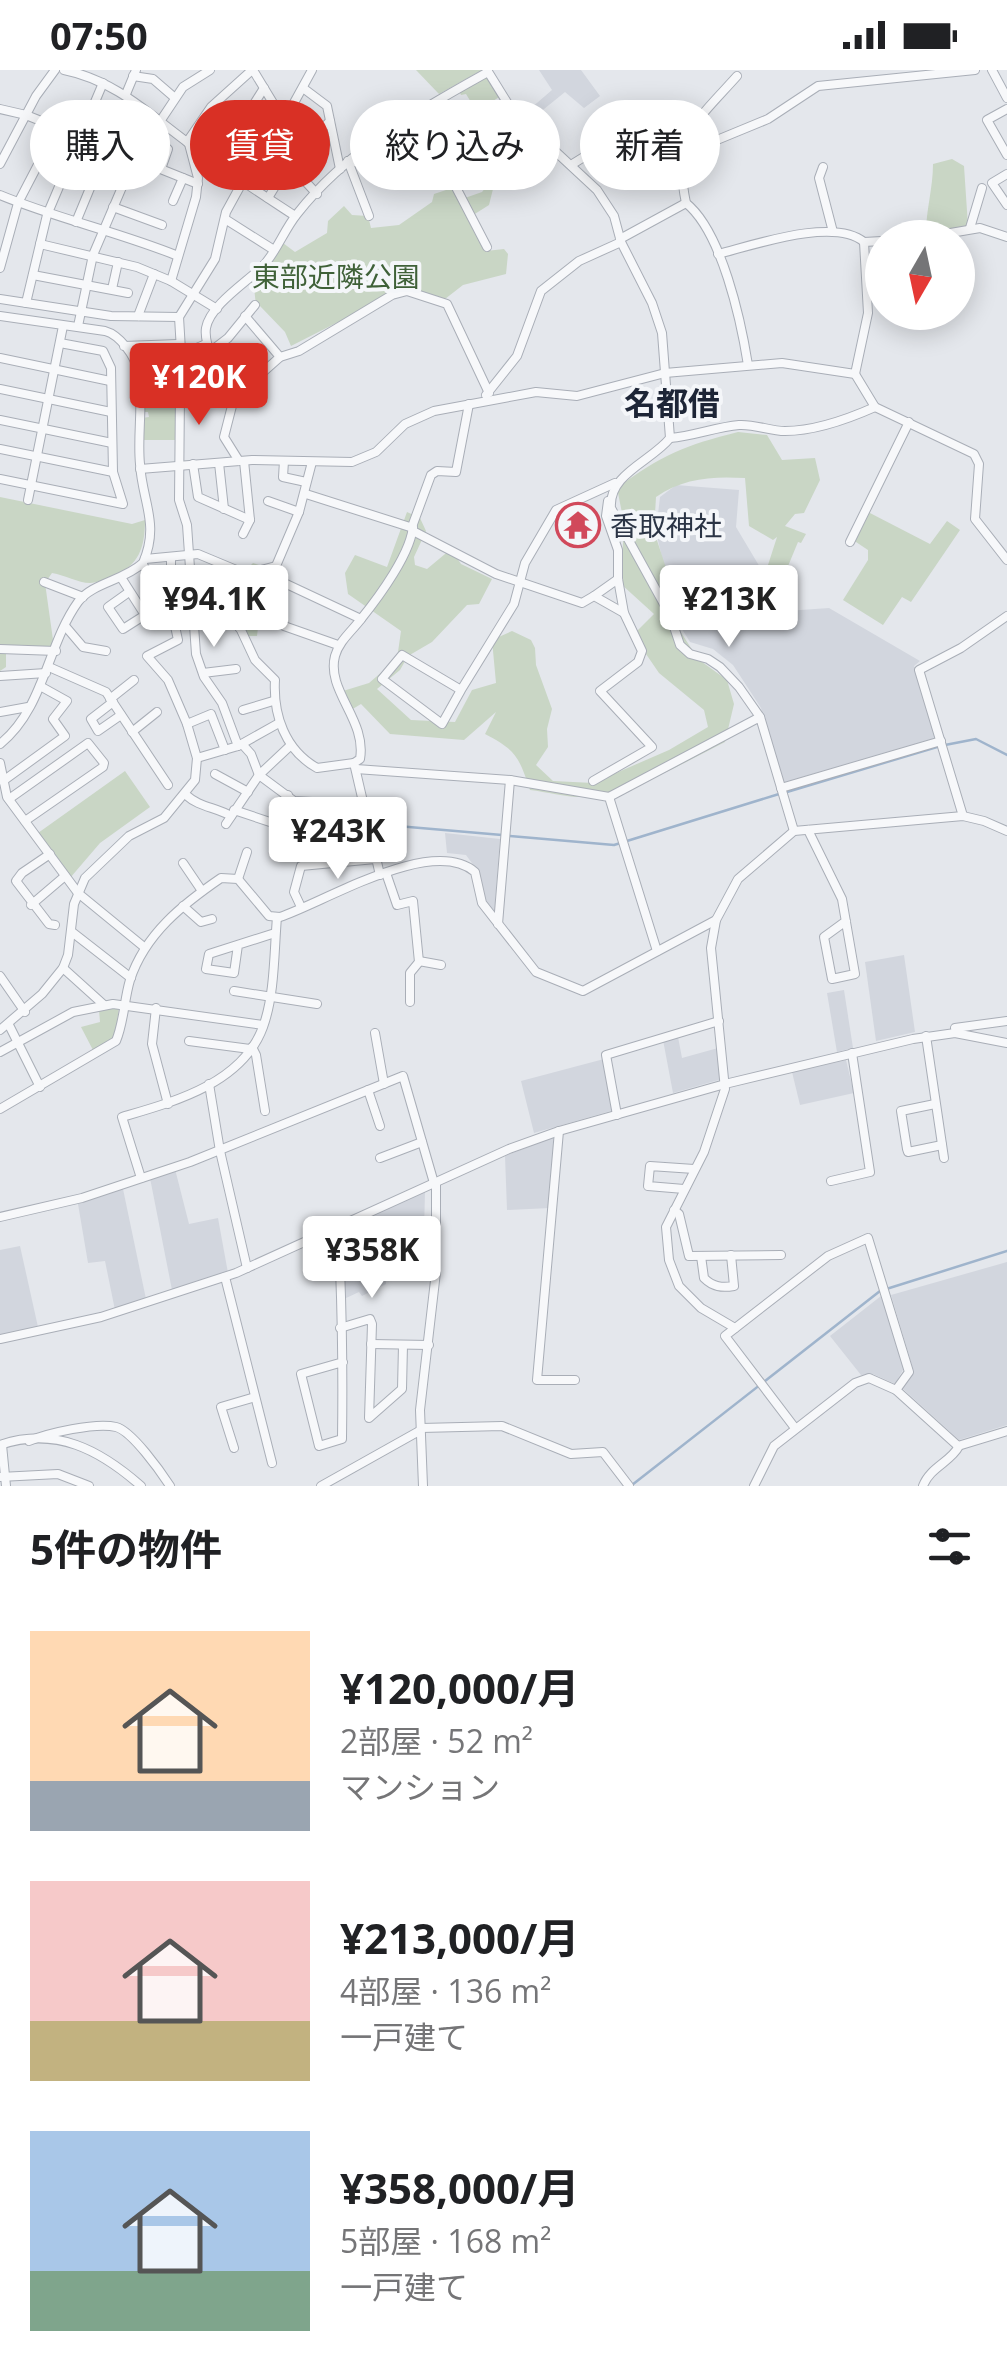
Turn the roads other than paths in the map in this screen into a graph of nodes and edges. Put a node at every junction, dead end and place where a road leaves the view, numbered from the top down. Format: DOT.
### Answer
graph roads {
  1 [pos="55,70"];
  2 [pos="64,70"];
  3 [pos="161,70"];
  4 [pos="210,70"];
  5 [pos="252,70"];
  6 [pos="297,70"];
  7 [pos="312,70"];
  8 [pos="975,70"];
  9 [pos="992,70"];
  10 [pos="487,71"];
  11 [pos="134,73"];
  12 [pos="738,76"];
  13 [pos="153,79"];
  14 [pos="104,83"];
  15 [pos="305,84"];
  16 [pos="264,88"];
  17 [pos="126,94"];
  18 [pos="175,98"];
  19 [pos="1007,98"];
  20 [pos="96,100"];
  21 [pos="134,100"];
  22 [pos="257,100"];
  23 [pos="271,100"];
  24 [pos="296,100"];
  25 [pos="322,100"];
  26 [pos="716,100"];
  27 [pos="170,106"];
  28 [pos="0,109"];
  29 [pos="1007,109"];
  30 [pos="26,115"];
  31 [pos="30,117"];
  32 [pos="330,121"];
  33 [pos="170,128"];
  34 [pos="720,139"];
  35 [pos="188,143"];
  36 [pos="190,151"];
  37 [pos="1007,155"];
  38 [pos="580,159"];
  39 [pos="348,161"];
  40 [pos="0,164"];
  41 [pos="571,165"];
  42 [pos="823,167"];
  43 [pos="340,169"];
  44 [pos="170,173"];
  45 [pos="1007,174"];
  46 [pos="183,178"];
  47 [pos="30,180"];
  48 [pos="190,181"];
  49 [pos="982,188"];
  50 [pos="58,190"];
  51 [pos="89,190"];
  52 [pos="121,190"];
  53 [pos="196,190"];
  54 [pos="239,190"];
  55 [pos="256,190"];
  56 [pos="273,190"];
  57 [pos="313,190"];
  58 [pos="684,190"];
  59 [pos="317,194"];
  60 [pos="0,195"];
  61 [pos="268,198"];
  62 [pos="173,201"];
  63 [pos="18,202"];
  64 [pos="686,203"];
  65 [pos="1007,205"];
  66 [pos="114,207"];
  67 [pos="48,214"];
  68 [pos="295,216"];
  69 [pos="369,216"];
  70 [pos="225,219"];
  71 [pos="972,220"];
  72 [pos="76,222"];
  73 [pos="162,225"];
  74 [pos="975,228"];
  75 [pos="104,229"];
  76 [pos="833,232"];
  77 [pos="1007,236"];
  78 [pos="621,240"];
  79 [pos="864,242"];
  80 [pos="40,244"];
  81 [pos="488,248"];
  82 [pos="274,250"];
  83 [pos="718,254"];
  84 [pos="93,255"];
  85 [pos="178,256"];
  86 [pos="118,262"];
  87 [pos="0,268"];
  88 [pos="154,274"];
  89 [pos="33,275"];
  90 [pos="171,280"];
  91 [pos="86,285"];
  92 [pos="112,290"];
  93 [pos="128,292"];
  94 [pos="192,294"];
  95 [pos="0,299"];
  96 [pos="26,303"];
  97 [pos="255,305"];
  98 [pos="216,309"];
  99 [pos="80,312"];
  100 [pos="0,316"];
  101 [pos="138,316"];
  102 [pos="179,316"];
  103 [pos="245,316"];
  104 [pos="63,326"];
  105 [pos="78,326"];
  106 [pos="60,342"];
  107 [pos="178,344"];
  108 [pos="124,346"];
  109 [pos="209,348"];
  110 [pos="180,355"];
  111 [pos="280,356"];
  112 [pos="0,358"];
  113 [pos="748,365"];
  114 [pos="55,369"];
  115 [pos="666,373"];
  116 [pos="855,374"];
  117 [pos="110,381"];
  118 [pos="183,384"];
  119 [pos="0,389"];
  120 [pos="489,392"];
  121 [pos="232,395"];
  122 [pos="48,400"];
  123 [pos="474,403"];
  124 [pos="875,407"];
  125 [pos="111,412"];
  126 [pos="0,420"];
  127 [pos="909,422"];
  128 [pos="42,429"];
  129 [pos="670,438"];
  130 [pos="112,443"];
  131 [pos="0,449"];
  132 [pos="36,457"];
  133 [pos="242,461"];
  134 [pos="284,461"];
  135 [pos="219,462"];
  136 [pos="312,462"];
  137 [pos="194,464"];
  138 [pos="179,465"];
  139 [pos="140,468"];
  140 [pos="113,472"];
  141 [pos="0,479"];
  142 [pos="306,482"];
  143 [pos="617,482"];
  144 [pos="31,486"];
  145 [pos="306,494"];
  146 [pos="610,497"];
  147 [pos="28,500"];
  148 [pos="268,501"];
  149 [pos="224,509"];
  150 [pos="299,512"];
  151 [pos="250,520"];
  152 [pos="413,529"];
  153 [pos="243,534"];
  154 [pos="850,542"];
  155 [pos="188,554"];
  156 [pos="171,557"];
  157 [pos="1007,560"];
  158 [pos="144,562"];
  159 [pos="276,566"];
  160 [pos="233,570"];
  161 [pos="122,579"];
  162 [pos="280,580"];
  163 [pos="618,580"];
  164 [pos="44,582"];
  165 [pos="520,583"];
  166 [pos="129,592"];
  167 [pos="594,596"];
  168 [pos="83,597"];
  169 [pos="624,613"];
  170 [pos="145,615"];
  171 [pos="1007,616"];
  172 [pos="361,619"];
  173 [pos="66,627"];
  174 [pos="338,646"];
  175 [pos="0,650"];
  176 [pos="106,650"];
  177 [pos="56,651"];
  178 [pos="236,669"];
  179 [pos="48,670"];
  180 [pos="203,673"];
  181 [pos="0,676"];
  182 [pos="134,680"];
  183 [pos="40,686"];
  184 [pos="461,690"];
  185 [pos="273,700"];
  186 [pos="112,701"];
  187 [pos="28,707"];
  188 [pos="242,710"];
  189 [pos="0,712"];
  190 [pos="157,712"];
  191 [pos="121,716"];
  192 [pos="760,717"];
  193 [pos="187,724"];
  194 [pos="279,724"];
  195 [pos="132,732"];
  196 [pos="0,744"];
  197 [pos="240,745"];
  198 [pos="291,745"];
  199 [pos="942,745"];
  200 [pos="225,750"];
  201 [pos="198,758"];
  202 [pos="0,763"];
  203 [pos="355,766"];
  204 [pos="216,774"];
  205 [pos="259,775"];
  206 [pos="510,780"];
  207 [pos="3,781"];
  208 [pos="593,782"];
  209 [pos="168,786"];
  210 [pos="248,792"];
  211 [pos="782,792"];
  212 [pos="186,795"];
  213 [pos="288,795"];
  214 [pos="609,797"];
  215 [pos="5,799"];
  216 [pos="326,803"];
  217 [pos="366,806"];
  218 [pos="963,816"];
  219 [pos="230,817"];
  220 [pos="26,821"];
  221 [pos="808,830"];
  222 [pos="794,831"];
  223 [pos="1007,832"];
  224 [pos="323,844"];
  225 [pos="247,852"];
  226 [pos="50,854"];
  227 [pos="375,860"];
  228 [pos="182,863"];
  229 [pos="383,874"];
  230 [pos="65,876"];
  231 [pos="238,879"];
  232 [pos="202,891"];
  233 [pos="78,893"];
  234 [pos="31,905"];
  235 [pos="184,906"];
  236 [pos="301,907"];
  237 [pos="277,917"];
  238 [pos="212,919"];
  239 [pos="716,920"];
  240 [pos="846,921"];
  241 [pos="498,924"];
  242 [pos="55,925"];
  243 [pos="72,932"];
  244 [pos="276,933"];
  245 [pos="238,945"];
  246 [pos="144,948"];
  247 [pos="657,951"];
  248 [pos="418,961"];
  249 [pos="441,964"];
  250 [pos="63,968"];
  251 [pos="0,976"];
  252 [pos="130,978"];
  253 [pos="234,991"];
  254 [pos="12,993"];
  255 [pos="268,996"];
  256 [pos="0,1000"];
  257 [pos="410,1002"];
  258 [pos="124,1003"];
  259 [pos="317,1004"];
  260 [pos="104,1005"];
  261 [pos="156,1008"];
  262 [pos="25,1012"];
  263 [pos="719,1021"];
  264 [pos="1007,1021"];
  265 [pos="264,1025"];
  266 [pos="4,1028"];
  267 [pos="955,1028"];
  268 [pos="375,1033"];
  269 [pos="926,1036"];
  270 [pos="189,1041"];
  271 [pos="18,1042"];
  272 [pos="1007,1042"];
  273 [pos="251,1048"];
  274 [pos="0,1052"];
  275 [pos="852,1053"];
  276 [pos="208,1084"];
  277 [pos="384,1084"];
  278 [pos="725,1084"];
  279 [pos="40,1087"];
  280 [pos="368,1090"];
  281 [pos="168,1104"];
  282 [pos="935,1104"];
  283 [pos="1,1105"];
  284 [pos="265,1111"];
  285 [pos="616,1115"];
  286 [pos="380,1126"];
  287 [pos="559,1131"];
  288 [pos="422,1142"];
  289 [pos="942,1145"];
  290 [pos="220,1151"];
  291 [pos="380,1158"];
  292 [pos="944,1158"];
  293 [pos="694,1169"];
  294 [pos="140,1178"];
  295 [pos="831,1181"];
  296 [pos="435,1183"];
  297 [pos="684,1189"];
  298 [pos="674,1210"];
  299 [pos="0,1217"];
  300 [pos="338,1227"];
  301 [pos="436,1244"];
  302 [pos="732,1254"];
  303 [pos="781,1255"];
  304 [pos="701,1256"];
  305 [pos="405,1261"];
  306 [pos="247,1268"];
  307 [pos="224,1277"];
  308 [pos="340,1328"];
  309 [pos="735,1328"];
  310 [pos="0,1339"];
  311 [pos="371,1344"];
  312 [pos="402,1345"];
  313 [pos="428,1345"];
  314 [pos="343,1362"];
  315 [pos="575,1380"];
  316 [pos="896,1390"];
  317 [pos="255,1398"];
  318 [pos="795,1428"];
  319 [pos="421,1429"];
  320 [pos="1007,1432"];
  321 [pos="29,1440"];
  322 [pos="1,1445"];
  323 [pos="959,1446"];
  324 [pos="234,1448"];
  325 [pos="272,1463"];
  326 [pos="4,1480"];
  327 [pos="89,1486"];
  328 [pos="140,1486"];
  329 [pos="170,1486"];
  330 [pos="322,1486"];
  331 [pos="423,1486"];
  332 [pos="629,1486"];
  333 [pos="754,1486"];
  334 [pos="923,1486"];
  1 -- 30 [label="street"];
  2 -- 14 [label="street"];
  3 -- 13 [label="street"];
  4 -- 18 [label="street"];
  5 -- 16 [label="street"];
  5 -- 35 [label="street"];
  6 -- 15 [label="street"];
  7 -- 15 [label="street"];
  8 -- 34 [label="street"];
  9 -- 19 [label="street"];
  10 -- 39 [label="street"];
  10 -- 41 [label="street"];
  11 -- 13 [label="street"];
  11 -- 17 [label="street"];
  12 -- 26 [label="street"];
  13 -- 18 [label="street"];
  14 -- 17 [label="street"];
  14 -- 20 [label="street"];
  15 -- 24 [label="street"];
  15 -- 25 [label="street"];
  16 -- 22 [label="street"];
  16 -- 23 [label="street"];
  17 -- 21 [label="street"];
  18 -- 27 [label="street"];
  28 -- 30 [label="street"];
  29 -- 37 [label="street"];
  30 -- 31 [label="street"];
  30 -- 40 [label="street"];
  32 -- 43 [label="street"];
  33 -- 35 [label="street"];
  35 -- 36 [label="street"];
  38 -- 41 [label="street"];
  39 -- 43 [label="street"];
  39 -- 69 [label="street"];
  39 -- 81 [label="street"];
  41 -- 78 [label="street"];
  42 -- 76 [label="street"];
  43 -- 59 [label="street"];
  44 -- 46 [label="street"];
  45 -- 65 [label="street"];
  46 -- 48 [label="street"];
  46 -- 62 [label="street"];
  47 -- 63 [label="street"];
  49 -- 71 [label="street"];
  50 -- 67 [label="street"];
  51 -- 72 [label="street"];
  52 -- 66 [label="street"];
  53 -- 85 [label="street"];
  54 -- 70 [label="street"];
  55 -- 61 [label="street"];
  56 -- 61 [label="street"];
  57 -- 59 [label="street"];
  58 -- 64 [label="street"];
  59 -- 68 [label="street"];
  60 -- 63 [label="street"];
  61 -- 68 [label="street"];
  63 -- 67 [label="street"];
  63 -- 87 [label="street"];
  64 -- 78 [label="street"];
  64 -- 83 [label="street"];
  66 -- 73 [label="street"];
  66 -- 75 [label="street"];
  67 -- 72 [label="street"];
  67 -- 80 [label="street"];
  68 -- 82 [label="street"];
  70 -- 82 [label="street"];
  70 -- 94 [label="street"];
  72 -- 75 [label="street"];
  74 -- 77 [label="street"];
  75 -- 84 [label="street"];
  75 -- 85 [label="street"];
  76 -- 79 [label="street"];
  76 -- 83 [label="street"];
  78 -- 115 [label="street"];
  78 -- 120 [label="street"];
  79 -- 116 [label="street"];
  80 -- 84 [label="street"];
  80 -- 89 [label="street"];
  82 -- 98 [label="street"];
  83 -- 113 [label="street"];
  84 -- 86 [label="street"];
  84 -- 91 [label="street"];
  85 -- 90 [label="street"];
  86 -- 88 [label="street"];
  86 -- 92 [label="street"];
  88 -- 90 [label="street"];
  88 -- 101 [label="street"];
  89 -- 91 [label="street"];
  89 -- 96 [label="street"];
  90 -- 94 [label="street"];
  91 -- 92 [label="street"];
  91 -- 99 [label="street"];
  92 -- 93 [label="street"];
  94 -- 98 [label="street"];
  94 -- 102 [label="street"];
  95 -- 96 [label="street"];
  96 -- 99 [label="street"];
  97 -- 103 [label="street"];
  98 -- 109 [label="street"];
  99 -- 101 [label="street"];
  99 -- 105 [label="street"];
  100 -- 104 [label="street"];
  101 -- 102 [label="street"];
  102 -- 107 [label="street"];
  103 -- 109 [label="street"];
  103 -- 111 [label="street"];
  104 -- 105 [label="street"];
  104 -- 106 [label="street"];
  105 -- 108 [label="street"];
  106 -- 114 [label="street"];
  106 -- 117 [label="street"];
  107 -- 108 [label="street"];
  107 -- 110 [label="street"];
  108 -- 139 [label="street"];
  109 -- 110 [label="street"];
  109 -- 121 [label="street"];
  110 -- 118 [label="street"];
  111 -- 120 [label="street"];
  111 -- 121 [label="street"];
  112 -- 114 [label="street"];
  113 -- 115 [label="street"];
  113 -- 116 [label="street"];
  114 -- 117 [label="street"];
  114 -- 122 [label="street"];
  115 -- 123 [label="street"];
  115 -- 129 [label="street"];
  116 -- 124 [label="street"];
  117 -- 125 [label="street"];
  118 -- 121 [label="street"];
  118 -- 138 [label="street"];
  119 -- 122 [label="street"];
  120 -- 123 [label="street"];
  121 -- 133 [label="street"];
  122 -- 125 [label="street"];
  122 -- 128 [label="street"];
  123 -- 136 [label="street"];
  123 -- 152 [label="street"];
  124 -- 127 [label="street"];
  124 -- 129 [label="street"];
  125 -- 130 [label="street"];
  126 -- 128 [label="street"];
  127 -- 154 [label="street"];
  127 -- 157 [label="street"];
  128 -- 130 [label="street"];
  128 -- 132 [label="street"];
  129 -- 143 [label="street"];
  130 -- 140 [label="street"];
  131 -- 132 [label="street"];
  132 -- 140 [label="street"];
  132 -- 144 [label="street"];
  133 -- 134 [label="street"];
  133 -- 135 [label="street"];
  133 -- 151 [label="street"];
  134 -- 136 [label="street"];
  134 -- 142 [label="street"];
  135 -- 137 [label="street"];
  135 -- 149 [label="street"];
  136 -- 142 [label="street"];
  137 -- 138 [label="street"];
  137 -- 149 [label="street"];
  138 -- 139 [label="street"];
  138 -- 155 [label="street"];
  139 -- 158 [label="street"];
  140 -- 144 [label="street"];
  141 -- 144 [label="street"];
  142 -- 145 [label="street"];
  143 -- 146 [label="street"];
  143 -- 165 [label="street"];
  144 -- 147 [label="street"];
  145 -- 150 [label="street"];
  145 -- 152 [label="street"];
  146 -- 163 [label="street"];
  146 -- 192 [label="street"];
  148 -- 150 [label="street"];
  149 -- 151 [label="street"];
  150 -- 159 [label="street"];
  151 -- 153 [label="street"];
  152 -- 165 [label="street"];
  152 -- 172 [label="street"];
  155 -- 156 [label="street"];
  155 -- 160 [label="street"];
  155 -- 180 [label="street"];
  156 -- 158 [label="street"];
  156 -- 158 [label="street"];
  158 -- 161 [label="street"];
  159 -- 160 [label="street"];
  159 -- 162 [label="street"];
  160 -- 185 [label="street"];
  161 -- 166 [label="street"];
  161 -- 168 [label="street"];
  162 -- 172 [label="street"];
  162 -- 174 [label="street"];
  163 -- 167 [label="street"];
  163 -- 169 [label="street"];
  164 -- 168 [label="street"];
  165 -- 167 [label="street"];
  165 -- 184 [label="street"];
  166 -- 170 [label="street"];
  166 -- 170 [label="street"];
  167 -- 169 [label="street"];
  168 -- 173 [label="street"];
  169 -- 208 [label="street"];
  170 -- 193 [label="street"];
  171 -- 199 [label="street"];
  172 -- 174 [label="street"];
  173 -- 176 [label="street"];
  173 -- 177 [label="street"];
  174 -- 203 [label="street"];
  175 -- 177 [label="street"];
  177 -- 179 [label="street"];
  178 -- 180 [label="street"];
  179 -- 181 [label="street"];
  179 -- 183 [label="street"];
  179 -- 186 [label="street"];
  180 -- 197 [label="street"];
  182 -- 186 [label="street"];
  183 -- 187 [label="street"];
  183 -- 207 [label="street"];
  184 -- 184 [label="street"];
  185 -- 188 [label="street"];
  185 -- 194 [label="street"];
  186 -- 191 [label="street"];
  186 -- 191 [label="street"];
  187 -- 189 [label="street"];
  187 -- 196 [label="street"];
  190 -- 195 [label="street"];
  191 -- 195 [label="street"];
  192 -- 211 [label="street"];
  192 -- 214 [label="street"];
  193 -- 200 [label="street"];
  193 -- 201 [label="street"];
  194 -- 197 [label="street"];
  194 -- 198 [label="street"];
  195 -- 209 [label="street"];
  197 -- 200 [label="street"];
  197 -- 205 [label="street"];
  198 -- 203 [label="street"];
  198 -- 205 [label="street"];
  199 -- 211 [label="street"];
  199 -- 218 [label="street"];
  200 -- 201 [label="street"];
  201 -- 212 [label="street"];
  202 -- 207 [label="street"];
  203 -- 206 [label="street"];
  203 -- 217 [label="street"];
  204 -- 210 [label="street"];
  205 -- 210 [label="street"];
  205 -- 213 [label="street"];
  206 -- 214 [label="street"];
  206 -- 241 [label="street"];
  207 -- 215 [label="street"];
  210 -- 219 [label="street"];
  211 -- 222 [label="street"];
  212 -- 219 [label="street"];
  212 -- 233 [label="street"];
  213 -- 216 [label="street"];
  213 -- 219 [label="street"];
  214 -- 247 [label="street"];
  215 -- 220 [label="street"];
  215 -- 220 [label="street"];
  216 -- 217 [label="street"];
  216 -- 224 [label="street"];
  217 -- 227 [label="street"];
  218 -- 221 [label="street"];
  218 -- 223 [label="street"];
  220 -- 226 [label="street"];
  221 -- 222 [label="street"];
  221 -- 240 [label="street"];
  222 -- 239 [label="street"];
  225 -- 231 [label="street"];
  226 -- 230 [label="street"];
  226 -- 234 [label="street"];
  227 -- 229 [label="street"];
  227 -- 236 [label="street"];
  228 -- 232 [label="street"];
  229 -- 236 [label="street"];
  229 -- 241 [label="street"];
  229 -- 248 [label="street"];
  230 -- 233 [label="street"];
  230 -- 234 [label="street"];
  231 -- 232 [label="street"];
  231 -- 237 [label="street"];
  232 -- 235 [label="street"];
  233 -- 243 [label="street"];
  233 -- 246 [label="street"];
  234 -- 242 [label="street"];
  235 -- 238 [label="street"];
  235 -- 246 [label="street"];
  236 -- 237 [label="street"];
  237 -- 244 [label="street"];
  239 -- 247 [label="street"];
  239 -- 263 [label="street"];
  240 -- 240 [label="street"];
  241 -- 247 [label="street"];
  243 -- 250 [label="street"];
  243 -- 252 [label="street"];
  244 -- 245 [label="street"];
  244 -- 255 [label="street"];
  245 -- 245 [label="street"];
  246 -- 252 [label="street"];
  248 -- 249 [label="street"];
  248 -- 257 [label="street"];
  250 -- 260 [label="street"];
  250 -- 262 [label="street"];
  251 -- 254 [label="street"];
  252 -- 258 [label="street"];
  253 -- 255 [label="street"];
  254 -- 256 [label="street"];
  254 -- 262 [label="street"];
  255 -- 259 [label="street"];
  255 -- 265 [label="street"];
  258 -- 260 [label="street"];
  258 -- 261 [label="street"];
  258 -- 279 [label="street"];
  260 -- 271 [label="street"];
  261 -- 265 [label="street"];
  261 -- 281 [label="street"];
  262 -- 266 [label="street"];
  263 -- 278 [label="street"];
  263 -- 285 [label="street"];
  264 -- 267 [label="street"];
  265 -- 273 [label="street"];
  266 -- 271 [label="street"];
  268 -- 277 [label="street"];
  269 -- 272 [label="street"];
  269 -- 275 [label="street"];
  269 -- 282 [label="street"];
  270 -- 273 [label="street"];
  271 -- 274 [label="street"];
  271 -- 279 [label="street"];
  273 -- 276 [label="street"];
  273 -- 284 [label="street"];
  275 -- 278 [label="street"];
  275 -- 295 [label="street"];
  276 -- 281 [label="street"];
  276 -- 290 [label="street"];
  277 -- 280 [label="street"];
  277 -- 288 [label="street"];
  278 -- 285 [label="street"];
  278 -- 293 [label="street"];
  279 -- 283 [label="street"];
  280 -- 286 [label="street"];
  280 -- 290 [label="street"];
  281 -- 294 [label="street"];
  282 -- 289 [label="street"];
  282 -- 289 [label="street"];
  285 -- 287 [label="street"];
  287 -- 296 [label="street"];
  287 -- 315 [label="street"];
  288 -- 291 [label="street"];
  288 -- 296 [label="street"];
  289 -- 292 [label="street"];
  290 -- 294 [label="street"];
  290 -- 306 [label="street"];
  293 -- 297 [label="street"];
  293 -- 297 [label="street"];
  294 -- 299 [label="street"];
  296 -- 300 [label="street"];
  296 -- 301 [label="street"];
  297 -- 298 [label="street"];
  298 -- 304 [label="street"];
  298 -- 309 [label="street"];
  300 -- 306 [label="street"];
  300 -- 308 [label="street"];
  301 -- 305 [label="street"];
  301 -- 313 [label="street"];
  302 -- 303 [label="street"];
  302 -- 304 [label="street"];
  302 -- 304 [label="street"];
  306 -- 307 [label="street"];
  307 -- 310 [label="street"];
  307 -- 317 [label="street"];
  308 -- 311 [label="street"];
  308 -- 314 [label="street"];
  309 -- 316 [label="street"];
  309 -- 318 [label="street"];
  311 -- 312 [label="street"];
  311 -- 312 [label="street"];
  312 -- 313 [label="street"];
  313 -- 319 [label="street"];
  314 -- 314 [label="street"];
  316 -- 318 [label="street"];
  316 -- 323 [label="street"];
  317 -- 324 [label="street"];
  317 -- 325 [label="street"];
  318 -- 333 [label="street"];
  319 -- 330 [label="street"];
  319 -- 331 [label="street"];
  319 -- 332 [label="street"];
  320 -- 323 [label="street"];
  321 -- 322 [label="street"];
  321 -- 328 [label="street"];
  321 -- 329 [label="street"];
  322 -- 326 [label="street"];
  323 -- 334 [label="street"];
  326 -- 327 [label="street"];
}
